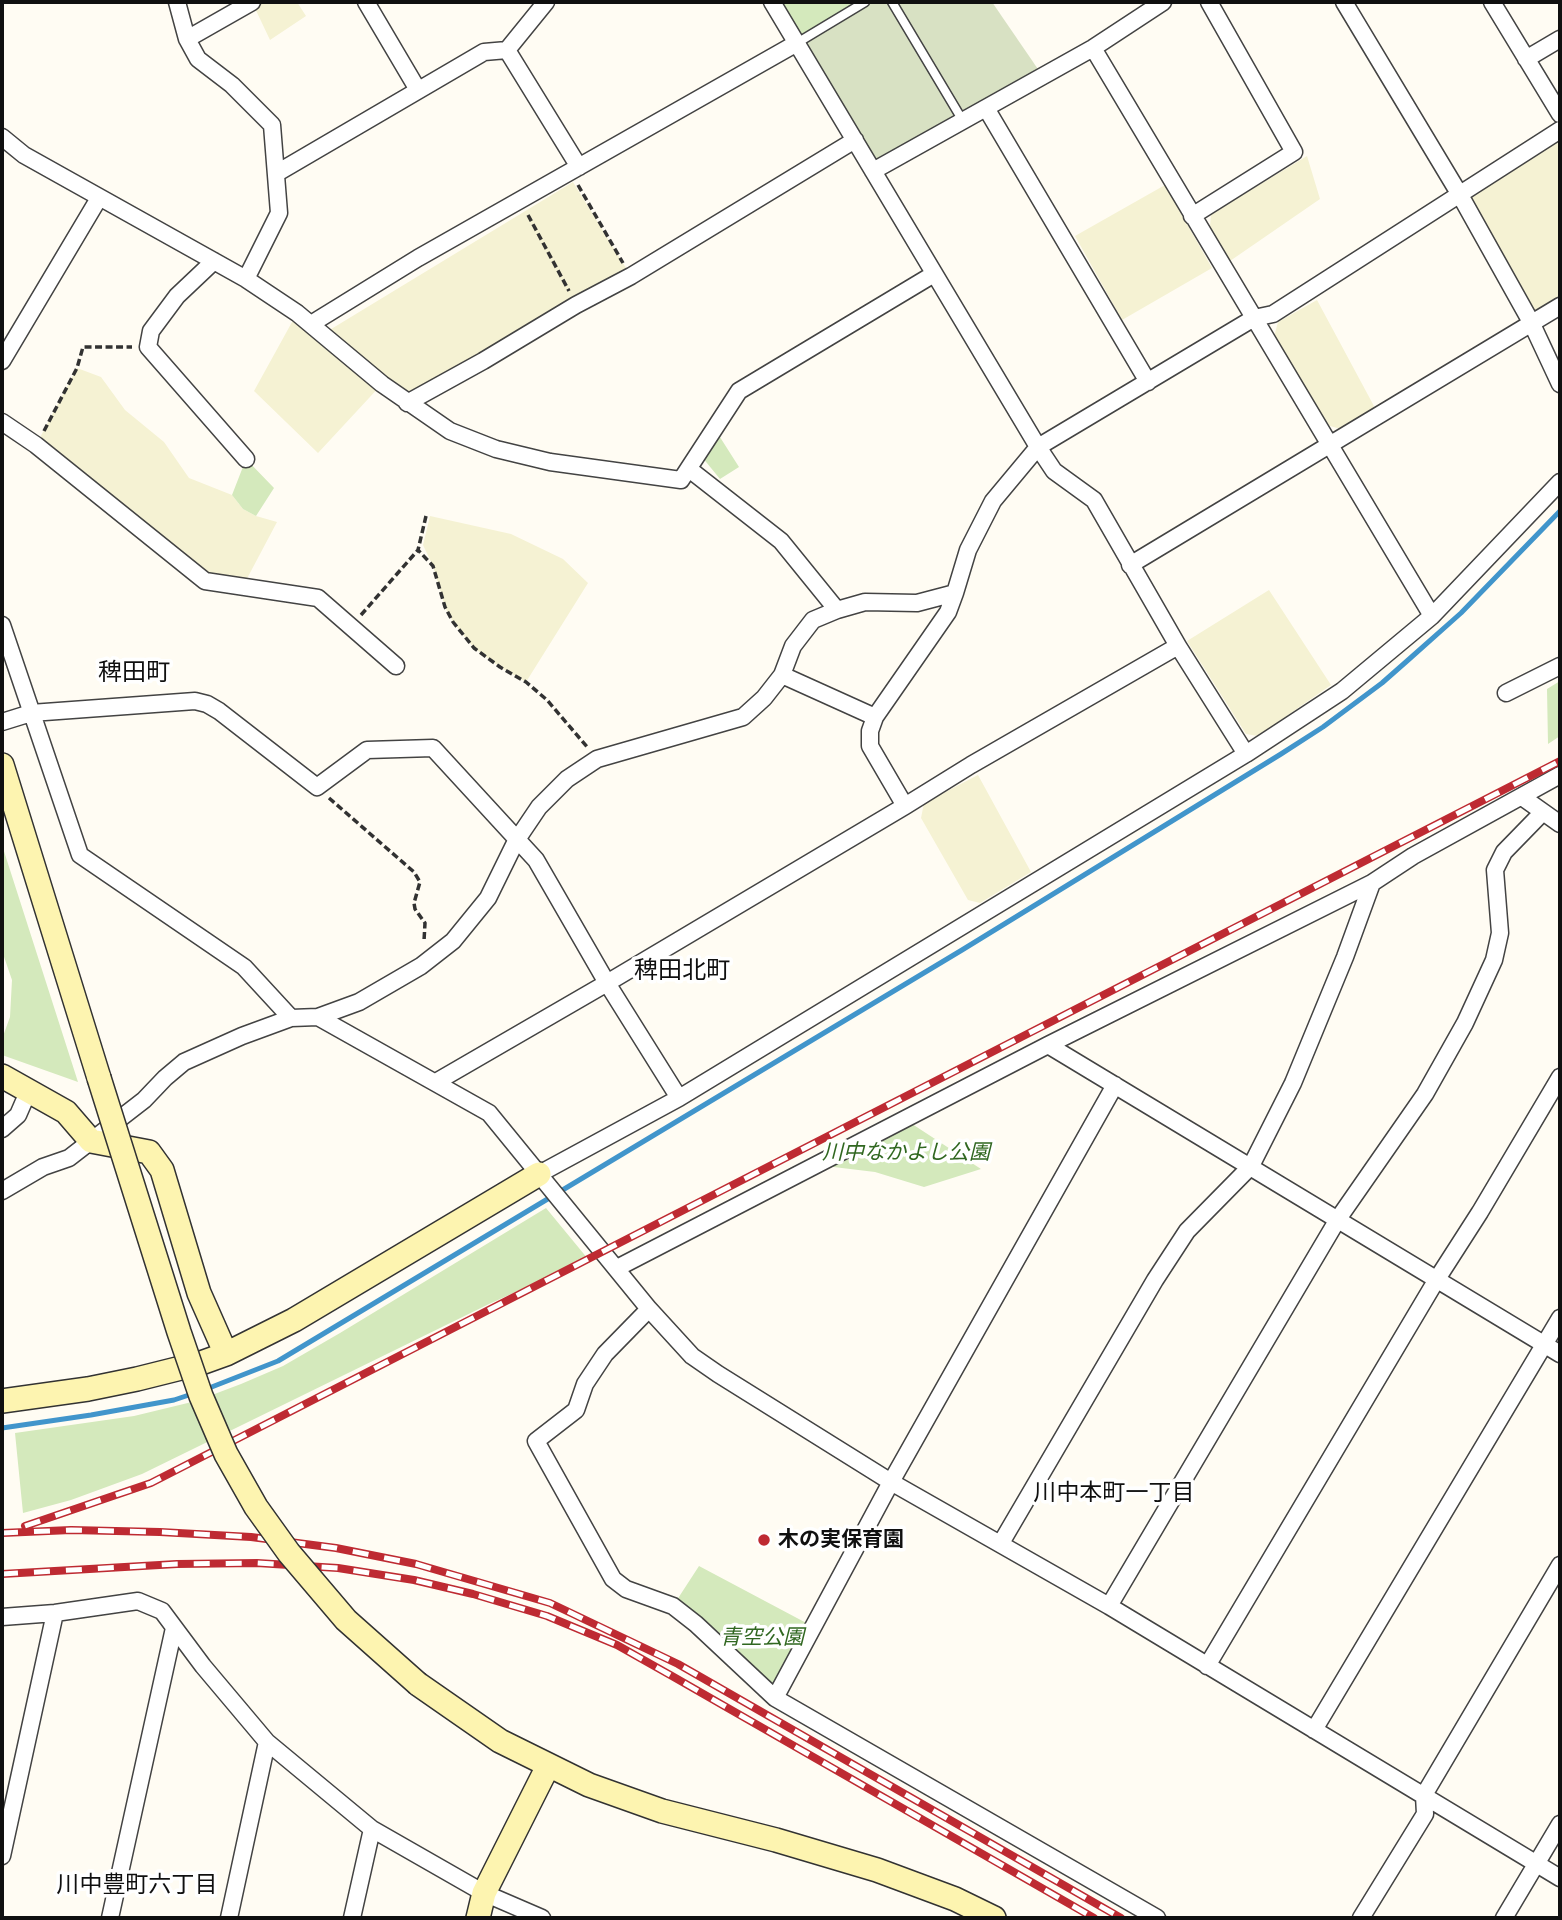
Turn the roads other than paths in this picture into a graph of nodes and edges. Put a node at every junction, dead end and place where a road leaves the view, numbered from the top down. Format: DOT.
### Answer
graph roads {
  1 [pos="177,2"];
  2 [pos="252,2"];
  3 [pos="366,2"];
  4 [pos="547,2"];
  5 [pos="772,2"];
  6 [pos="865,2"];
  7 [pos="892,2"];
  8 [pos="1163,2"];
  9 [pos="1209,2"];
  10 [pos="1344,2"];
  11 [pos="1492,2"];
  12 [pos="187,39"];
  13 [pos="1560,39"];
  14 [pos="797,43"];
  15 [pos="1093,48"];
  16 [pos="507,50"];
  17 [pos="1526,59"];
  18 [pos="418,90"];
  19 [pos="986,108"];
  20 [pos="1560,114"];
  21 [pos="963,121"];
  22 [pos="1560,130"];
  23 [pos="2,136"];
  24 [pos="855,140"];
  25 [pos="579,167"];
  26 [pos="873,171"];
  27 [pos="277,173"];
  28 [pos="1460,195"];
  29 [pos="99,198"];
  30 [pos="1192,216"];
  31 [pos="214,261"];
  32 [pos="934,274"];
  33 [pos="246,279"];
  34 [pos="1560,306"];
  35 [pos="1254,318"];
  36 [pos="1531,322"];
  37 [pos="311,324"];
  38 [pos="2,361"];
  39 [pos="1148,382"];
  40 [pos="1560,384"];
  41 [pos="407,403"];
  42 [pos="2,422"];
  43 [pos="1331,446"];
  44 [pos="1038,447"];
  45 [pos="246,459"];
  46 [pos="689,469"];
  47 [pos="1560,482"];
  48 [pos="1130,565"];
  49 [pos="955,593"];
  50 [pos="837,610"];
  51 [pos="1432,616"];
  52 [pos="2,625"];
  53 [pos="1178,646"];
  54 [pos="397,666"];
  55 [pos="1560,666"];
  56 [pos="782,675"];
  57 [pos="1506,693"];
  58 [pos="31,713"];
  59 [pos="875,717"];
  60 [pos="2,722"];
  61 [pos="1246,754"];
  62 [pos="2,765"];
  63 [pos="1560,775"];
  64 [pos="1522,797"];
  65 [pos="6,798"];
  66 [pos="905,806"];
  67 [pos="1542,813"];
  68 [pos="1560,824"];
  69 [pos="516,841"];
  70 [pos="1372,883"];
  71 [pos="607,983"];
  72 [pos="318,1017"];
  73 [pos="291,1018"];
  74 [pos="1048,1045"];
  75 [pos="2,1076"];
  76 [pos="1560,1077"];
  77 [pos="436,1082"];
  78 [pos="1115,1085"];
  79 [pos="28,1092"];
  80 [pos="679,1098"];
  81 [pos="2,1129"];
  82 [pos="91,1141"];
  83 [pos="1251,1166"];
  84 [pos="543,1179"];
  85 [pos="2,1191"];
  86 [pos="1338,1219"];
  87 [pos="617,1268"];
  88 [pos="1437,1279"];
  89 [pos="649,1309"];
  90 [pos="1560,1318"];
  91 [pos="1544,1345"];
  92 [pos="226,1354"];
  93 [pos="1560,1354"];
  94 [pos="2,1401"];
  95 [pos="891,1482"];
  96 [pos="1001,1542"];
  97 [pos="1560,1565"];
  98 [pos="1109,1606"];
  99 [pos="55,1613"];
  100 [pos="2,1617"];
  101 [pos="174,1628"];
  102 [pos="1207,1666"];
  103 [pos="775,1698"];
  104 [pos="1314,1730"];
  105 [pos="267,1742"];
  106 [pos="548,1766"];
  107 [pos="1424,1795"];
  108 [pos="1560,1824"];
  109 [pos="372,1829"];
  110 [pos="2,1856"];
  111 [pos="1536,1863"];
  112 [pos="1560,1878"];
  113 [pos="484,1893"];
  114 [pos="110,1918"];
  115 [pos="229,1918"];
  116 [pos="352,1918"];
  117 [pos="478,1918"];
  118 [pos="542,1918"];
  119 [pos="994,1918"];
  120 [pos="1157,1918"];
  121 [pos="1361,1918"];
  122 [pos="1504,1918"];
  1 -- 12 [label="street"];
  2 -- 12 [label="street"];
  3 -- 18 [label="street"];
  4 -- 16 [label="street"];
  5 -- 14 [label="street"];
  6 -- 14 [label="lane"];
  7 -- 21 [label="lane"];
  8 -- 15 [label="street"];
  9 -- 30 [label="street"];
  10 -- 28 [label="street"];
  11 -- 17 [label="street"];
  12 -- 27 [label="street"];
  13 -- 17 [label="street"];
  14 -- 24 [label="street"];
  14 -- 25 [label="street"];
  15 -- 19 [label="street"];
  15 -- 30 [label="street"];
  16 -- 18 [label="street"];
  16 -- 25 [label="street"];
  17 -- 20 [label="street"];
  18 -- 27 [label="street"];
  19 -- 21 [label="street"];
  19 -- 39 [label="street"];
  21 -- 26 [label="street"];
  22 -- 28 [label="street"];
  23 -- 29 [label="street"];
  24 -- 26 [label="street"];
  24 -- 41 [label="street"];
  25 -- 37 [label="street"];
  26 -- 32 [label="street"];
  27 -- 33 [label="street"];
  28 -- 35 [label="street"];
  28 -- 36 [label="street"];
  29 -- 31 [label="street"];
  29 -- 38 [label="street"];
  30 -- 35 [label="street"];
  31 -- 33 [label="street"];
  31 -- 45 [label="street"];
  32 -- 44 [label="street"];
  32 -- 46 [label="street"];
  33 -- 37 [label="street"];
  34 -- 36 [label="street"];
  35 -- 39 [label="street"];
  35 -- 43 [label="street"];
  36 -- 40 [label="street"];
  36 -- 43 [label="street"];
  37 -- 41 [label="street"];
  39 -- 44 [label="street"];
  41 -- 46 [label="street"];
  42 -- 54 [label="street"];
  43 -- 48 [label="street"];
  43 -- 51 [label="street"];
  44 -- 48 [label="street"];
  44 -- 49 [label="street"];
  46 -- 50 [label="street"];
  47 -- 51 [label="street"];
  48 -- 53 [label="street"];
  49 -- 50 [label="street"];
  49 -- 59 [label="street"];
  50 -- 56 [label="street"];
  51 -- 61 [label="street"];
  52 -- 58 [label="street"];
  53 -- 61 [label="street"];
  53 -- 66 [label="street"];
  55 -- 57 [label="street"];
  56 -- 59 [label="street"];
  56 -- 69 [label="street"];
  58 -- 60 [label="street"];
  58 -- 69 [label="street"];
  58 -- 73 [label="street"];
  59 -- 66 [label="street"];
  61 -- 80 [label="street"];
  62 -- 65 [label="street"];
  63 -- 64 [label="street"];
  64 -- 67 [label="street"];
  64 -- 70 [label="street"];
  65 -- 106 [label="street, bridge"];
  66 -- 71 [label="street"];
  67 -- 68 [label="street"];
  67 -- 86 [label="street"];
  69 -- 71 [label="street"];
  69 -- 72 [label="street"];
  70 -- 74 [label="street"];
  70 -- 83 [label="street"];
  71 -- 77 [label="street"];
  71 -- 80 [label="street"];
  72 -- 73 [label="street"];
  72 -- 77 [label="street"];
  73 -- 82 [label="street"];
  74 -- 78 [label="street"];
  74 -- 87 [label="street"];
  75 -- 79 [label="street"];
  76 -- 88 [label="street"];
  77 -- 84 [label="street"];
  78 -- 83 [label="street"];
  78 -- 95 [label="street"];
  79 -- 81 [label="street"];
  79 -- 82 [label="street"];
  80 -- 84 [label="street"];
  82 -- 85 [label="street"];
  82 -- 92 [label="street"];
  83 -- 86 [label="street"];
  83 -- 96 [label="street"];
  84 -- 87 [label="street"];
  84 -- 92 [label="street"];
  86 -- 88 [label="street"];
  86 -- 98 [label="street"];
  87 -- 89 [label="street"];
  88 -- 91 [label="street"];
  88 -- 102 [label="street"];
  89 -- 95 [label="street"];
  89 -- 103 [label="street"];
  90 -- 91 [label="street"];
  91 -- 93 [label="street"];
  91 -- 104 [label="street"];
  92 -- 94 [label="street"];
  95 -- 96 [label="street"];
  95 -- 103 [label="street"];
  96 -- 98 [label="street"];
  97 -- 107 [label="street"];
  98 -- 102 [label="street"];
  99 -- 100 [label="street"];
  99 -- 101 [label="street"];
  99 -- 110 [label="street"];
  101 -- 105 [label="street"];
  101 -- 114 [label="street"];
  102 -- 104 [label="street"];
  103 -- 120 [label="street"];
  104 -- 107 [label="street"];
  105 -- 109 [label="street"];
  105 -- 115 [label="street"];
  106 -- 113 [label="street"];
  106 -- 119 [label="street"];
  107 -- 111 [label="street"];
  107 -- 121 [label="street"];
  108 -- 111 [label="street"];
  109 -- 113 [label="street"];
  109 -- 116 [label="street"];
  111 -- 112 [label="street"];
  111 -- 122 [label="street"];
  113 -- 117 [label="street"];
  113 -- 118 [label="street"];
}
